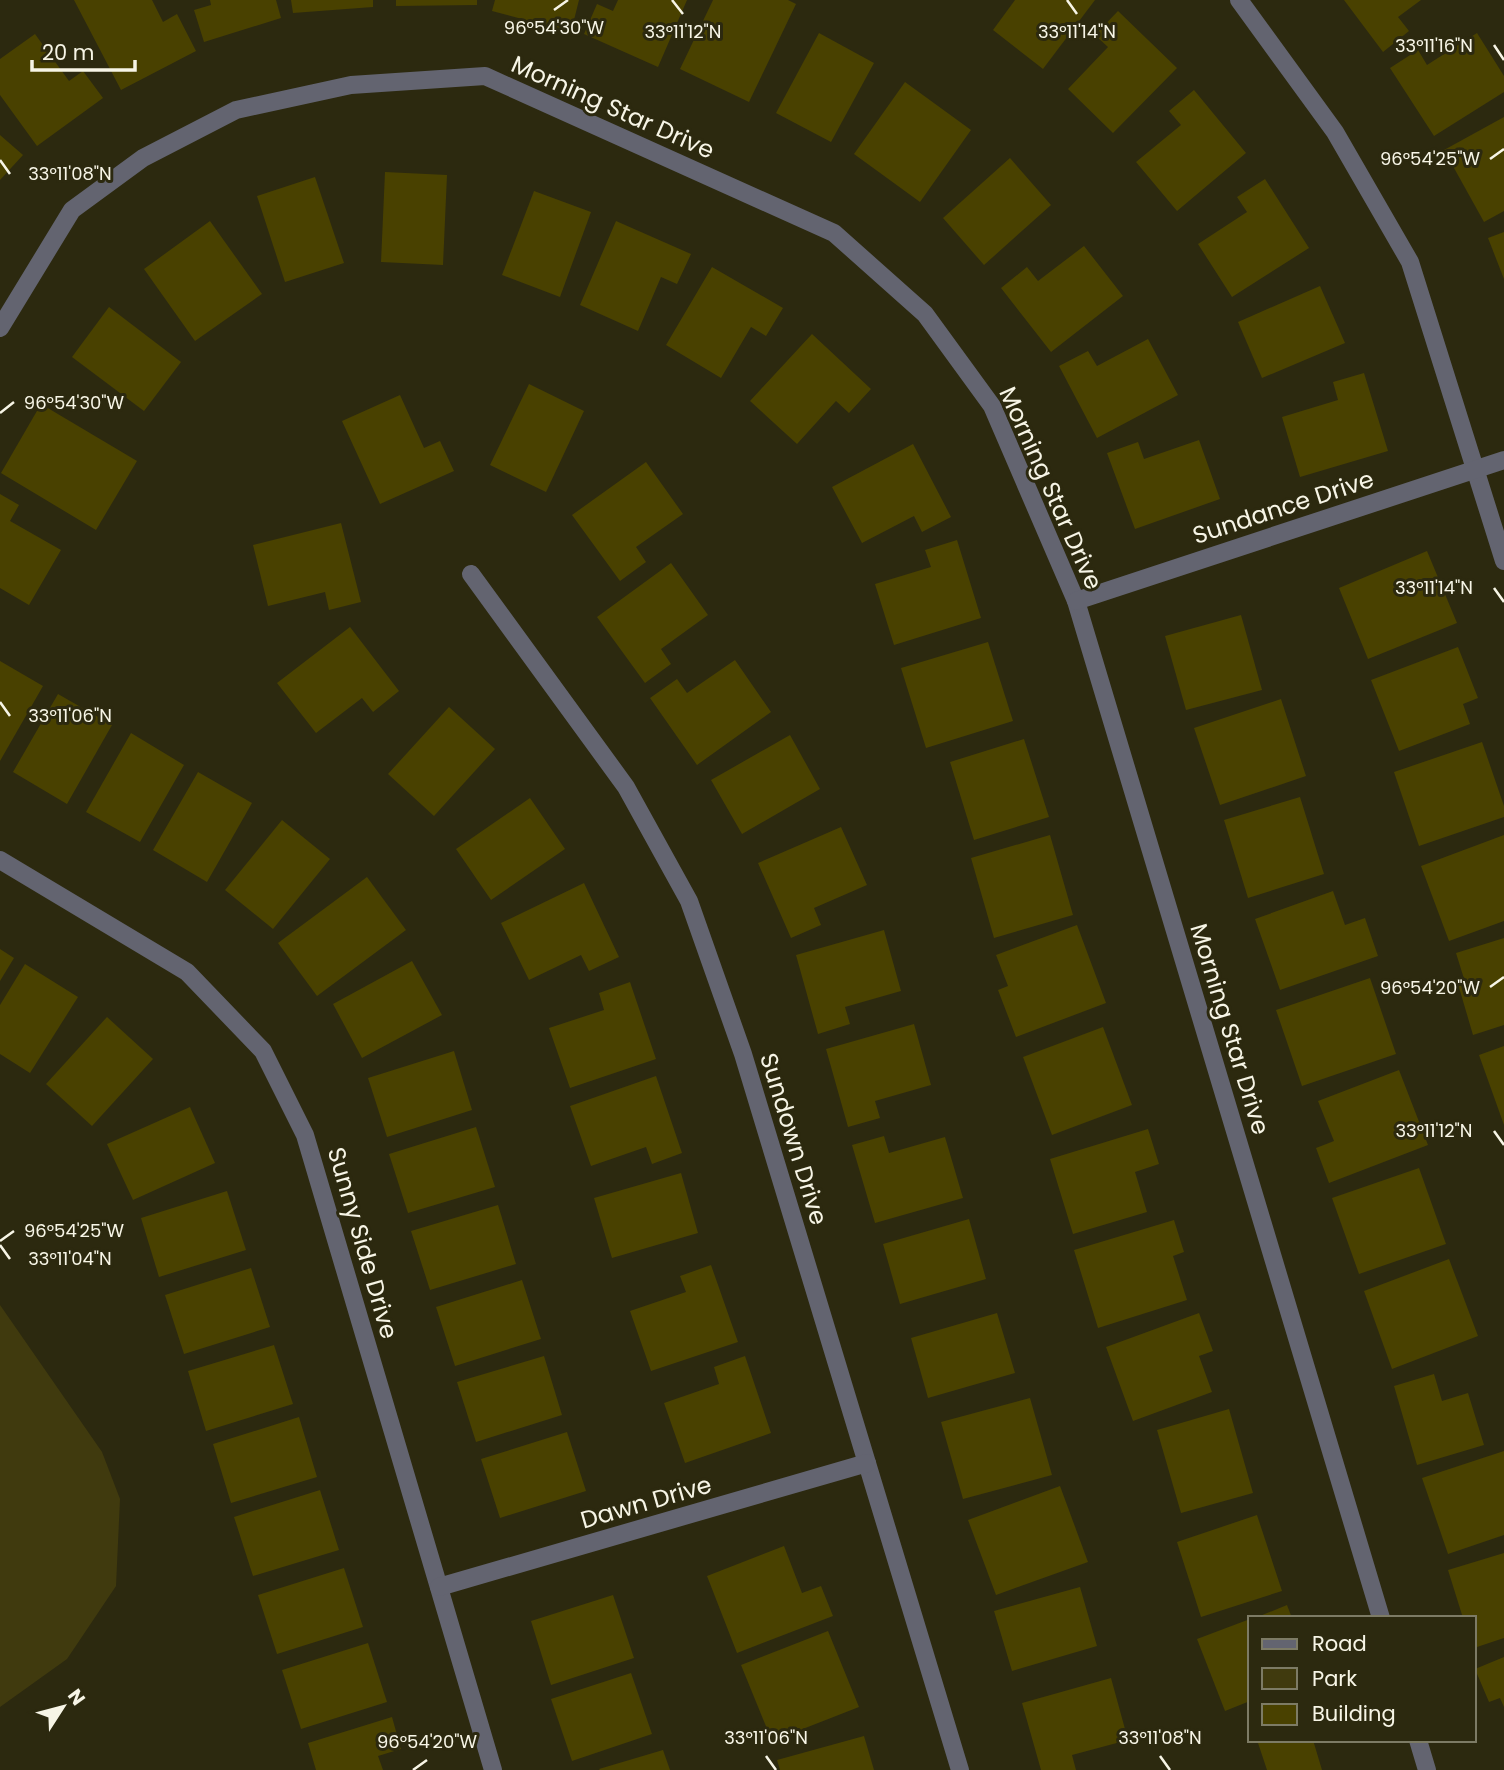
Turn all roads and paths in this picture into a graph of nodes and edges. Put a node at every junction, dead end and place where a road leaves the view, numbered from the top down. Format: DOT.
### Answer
graph roads {
  1 [pos="1239,0"];
  2 [pos="0,328"];
  3 [pos="1504,460"];
  4 [pos="1476,469"];
  5 [pos="1504,561"];
  6 [pos="471,574"];
  7 [pos="1076,601"];
  8 [pos="0,860"];
  9 [pos="867,1463"];
  10 [pos="439,1587"];
  11 [pos="1380,1616"];
  12 [pos="1419,1742"];
  13 [pos="493,1770"];
  14 [pos="960,1770"];
  15 [pos="1427,1770"];
  1 -- 4 [label="street"];
  2 -- 7 [label="street, Morning Star Drive"];
  3 -- 4 [label="street, Sundance Drive"];
  4 -- 5 [label="street"];
  4 -- 7 [label="street, Sundance Drive"];
  6 -- 9 [label="street, Sundown Drive"];
  7 -- 11 [label="street, Morning Star Drive"];
  8 -- 10 [label="street, Sunny Side Drive"];
  9 -- 10 [label="street, Dawn Drive"];
  9 -- 14 [label="street, Sundown Drive"];
  10 -- 13 [label="street, Sunny Side Drive"];
  12 -- 15 [label="street"];
}
